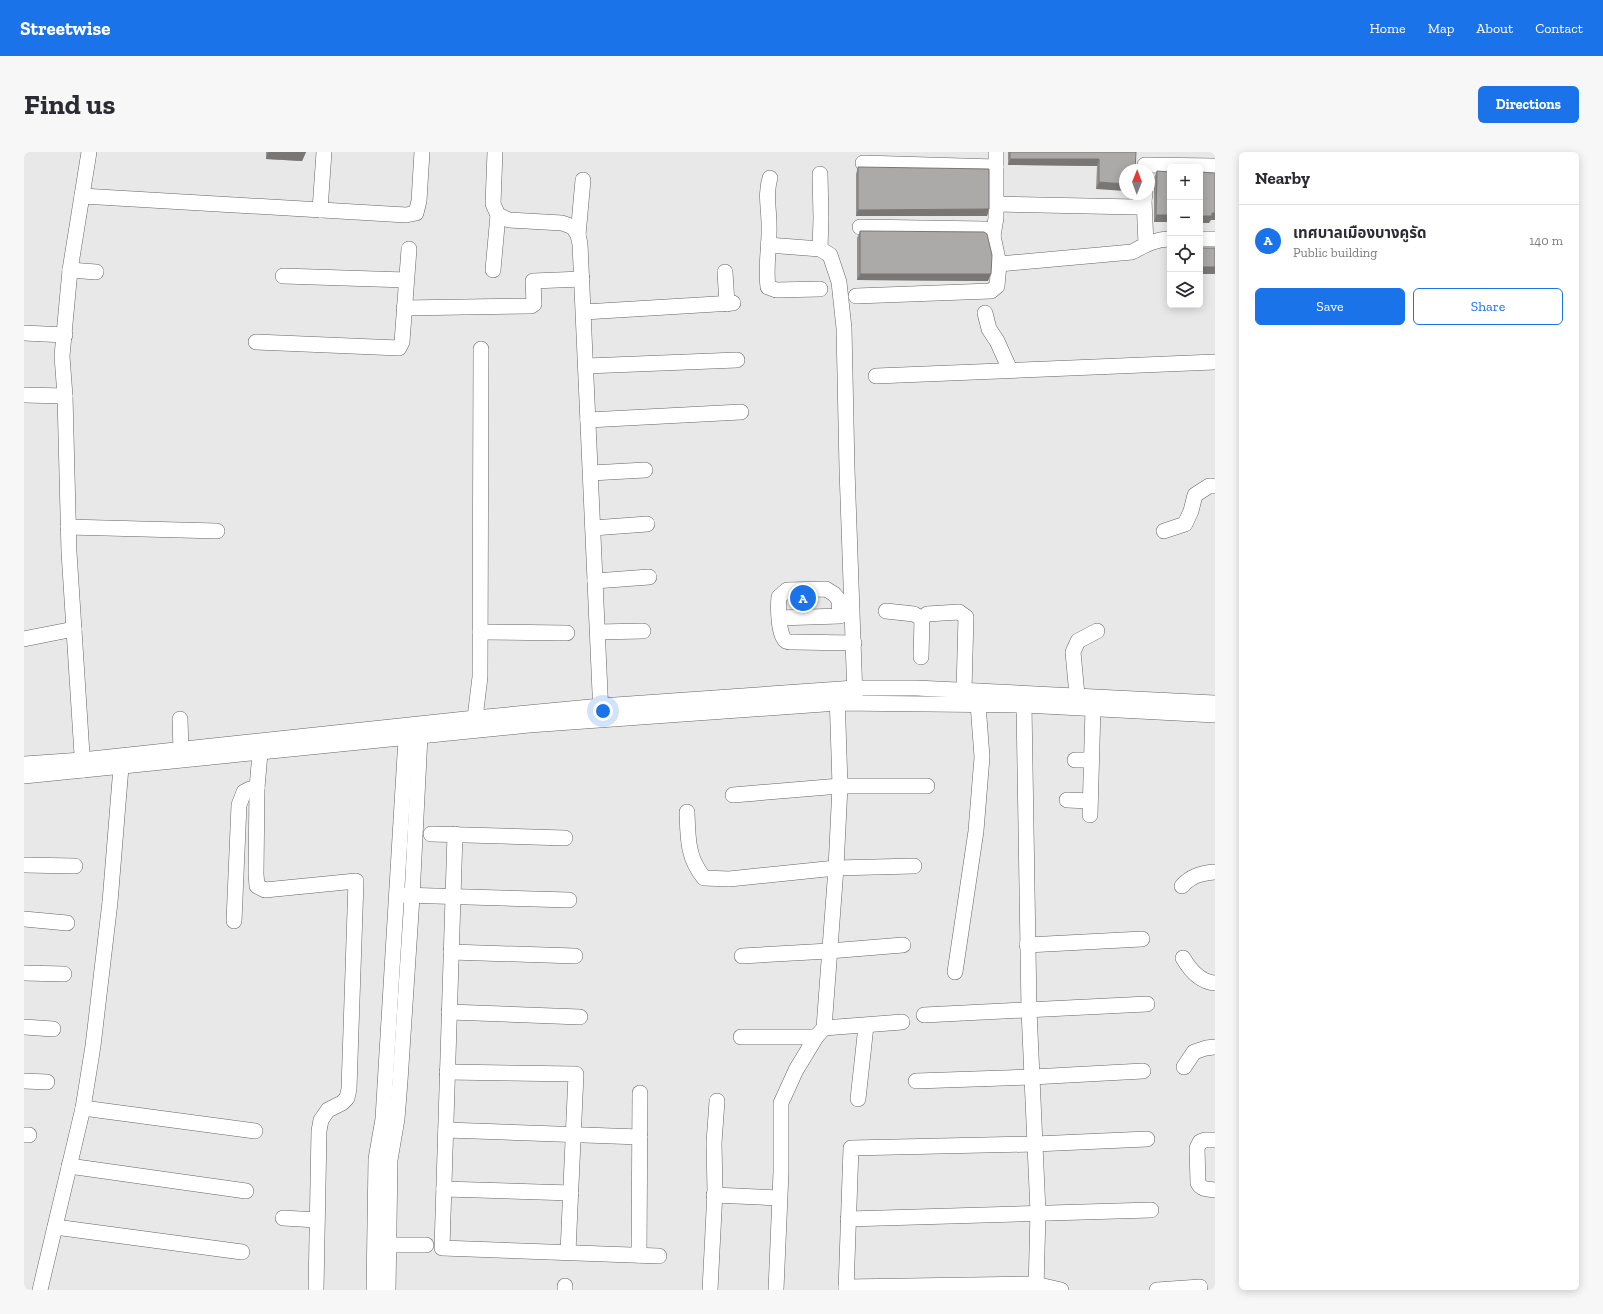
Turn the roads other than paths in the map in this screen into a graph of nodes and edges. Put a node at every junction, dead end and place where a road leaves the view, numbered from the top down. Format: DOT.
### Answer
graph roads {
  1 [pos="89,152"];
  2 [pos="324,152"];
  3 [pos="422,152"];
  4 [pos="495,152"];
  5 [pos="996,152"];
  6 [pos="1145,162"];
  7 [pos="864,163"];
  8 [pos="1215,166"];
  9 [pos="996,167"];
  10 [pos="820,174"];
  11 [pos="770,178"];
  12 [pos="583,180"];
  13 [pos="82,196"];
  14 [pos="1142,200"];
  15 [pos="1144,200"];
  16 [pos="996,204"];
  17 [pos="320,210"];
  18 [pos="498,215"];
  19 [pos="860,227"];
  20 [pos="578,235"];
  21 [pos="993,236"];
  22 [pos="1167,239"];
  23 [pos="1203,239"];
  24 [pos="1215,239"];
  25 [pos="1146,244"];
  26 [pos="768,245"];
  27 [pos="409,249"];
  28 [pos="820,249"];
  29 [pos="999,264"];
  30 [pos="70,270"];
  31 [pos="493,270"];
  32 [pos="96,272"];
  33 [pos="725,272"];
  34 [pos="283,276"];
  35 [pos="582,279"];
  36 [pos="406,280"];
  37 [pos="820,289"];
  38 [pos="856,296"];
  39 [pos="404,308"];
  40 [pos="584,312"];
  41 [pos="985,313"];
  42 [pos="24,333"];
  43 [pos="65,335"];
  44 [pos="256,342"];
  45 [pos="481,349"];
  46 [pos="737,360"];
  47 [pos="1215,362"];
  48 [pos="586,366"];
  49 [pos="1010,370"];
  50 [pos="876,376"];
  51 [pos="24,395"];
  52 [pos="65,396"];
  53 [pos="741,412"];
  54 [pos="588,420"];
  55 [pos="645,470"];
  56 [pos="591,473"];
  57 [pos="1215,486"];
  58 [pos="647,524"];
  59 [pos="68,527"];
  60 [pos="593,528"];
  61 [pos="217,531"];
  62 [pos="1164,531"];
  63 [pos="649,577"];
  64 [pos="595,581"];
  65 [pos="886,611"];
  66 [pos="846,615"];
  67 [pos="779,618"];
  68 [pos="922,619"];
  69 [pos="74,629"];
  70 [pos="643,631"];
  71 [pos="1097,631"];
  72 [pos="480,632"];
  73 [pos="598,632"];
  74 [pos="567,633"];
  75 [pos="24,639"];
  76 [pos="854,643"];
  77 [pos="921,657"];
  78 [pos="964,690"];
  79 [pos="1077,695"];
  80 [pos="838,696"];
  81 [pos="855,696"];
  82 [pos="1215,703"];
  83 [pos="978,704"];
  84 [pos="1024,705"];
  85 [pos="1093,708"];
  86 [pos="601,713"];
  87 [pos="1215,715"];
  88 [pos="475,718"];
  89 [pos="180,719"];
  90 [pos="413,737"];
  91 [pos="181,750"];
  92 [pos="260,753"];
  93 [pos="1075,760"];
  94 [pos="1090,760"];
  95 [pos="24,764"];
  96 [pos="82,766"];
  97 [pos="121,767"];
  98 [pos="24,776"];
  99 [pos="840,786"];
  100 [pos="927,786"];
  101 [pos="257,788"];
  102 [pos="733,795"];
  103 [pos="1067,800"];
  104 [pos="687,812"];
  105 [pos="431,834"];
  106 [pos="455,834"];
  107 [pos="565,838"];
  108 [pos="24,865"];
  109 [pos="75,866"];
  110 [pos="914,866"];
  111 [pos="836,868"];
  112 [pos="1215,872"];
  113 [pos="1182,886"];
  114 [pos="397,895"];
  115 [pos="412,895"];
  116 [pos="453,896"];
  117 [pos="569,900"];
  118 [pos="24,919"];
  119 [pos="234,921"];
  120 [pos="68,923"];
  121 [pos="1142,939"];
  122 [pos="903,945"];
  123 [pos="1027,945"];
  124 [pos="829,951"];
  125 [pos="451,952"];
  126 [pos="575,956"];
  127 [pos="742,956"];
  128 [pos="1183,958"];
  129 [pos="24,972"];
  130 [pos="954,972"];
  131 [pos="64,974"];
  132 [pos="1215,983"];
  133 [pos="1147,1004"];
  134 [pos="1029,1010"];
  135 [pos="449,1012"];
  136 [pos="580,1016"];
  137 [pos="924,1016"];
  138 [pos="902,1022"];
  139 [pos="866,1026"];
  140 [pos="24,1027"];
  141 [pos="53,1029"];
  142 [pos="820,1032"];
  143 [pos="741,1037"];
  144 [pos="1215,1047"];
  145 [pos="386,1053"];
  146 [pos="402,1054"];
  147 [pos="1184,1067"];
  148 [pos="1143,1071"];
  149 [pos="447,1072"];
  150 [pos="1032,1077"];
  151 [pos="384,1080"];
  152 [pos="24,1081"];
  153 [pos="916,1081"];
  154 [pos="47,1082"];
  155 [pos="400,1082"];
  156 [pos="640,1093"];
  157 [pos="858,1099"];
  158 [pos="717,1101"];
  159 [pos="83,1108"];
  160 [pos="446,1130"];
  161 [pos="255,1131"];
  162 [pos="573,1134"];
  163 [pos="640,1137"];
  164 [pos="1147,1139"];
  165 [pos="1215,1140"];
  166 [pos="1036,1144"];
  167 [pos="69,1166"];
  168 [pos="444,1189"];
  169 [pos="1215,1190"];
  170 [pos="246,1191"];
  171 [pos="571,1193"];
  172 [pos="714,1195"];
  173 [pos="779,1198"];
  174 [pos="1151,1210"];
  175 [pos="1038,1212"];
  176 [pos="283,1218"];
  177 [pos="848,1219"];
  178 [pos="317,1220"];
  179 [pos="55,1227"];
  180 [pos="389,1245"];
  181 [pos="426,1245"];
  182 [pos="242,1252"];
  183 [pos="568,1252"];
  184 [pos="639,1255"];
  185 [pos="659,1256"];
  186 [pos="1036,1287"];
  187 [pos="1200,1287"];
  188 [pos="846,1289"];
  189 [pos="40,1290"];
  190 [pos="316,1290"];
  191 [pos="374,1290"];
  192 [pos="388,1290"];
  193 [pos="710,1290"];
  194 [pos="776,1290"];
  195 [pos="1061,1290"];
  196 [pos="1157,1290"];
  1 -- 13 [label="street"];
  2 -- 17 [label="street"];
  3 -- 17 [label="street"];
  4 -- 18 [label="street"];
  5 -- 9 [label="street"];
  6 -- 8 [label="street"];
  7 -- 9 [label="street"];
  9 -- 16 [label="street"];
  10 -- 28 [label="street"];
  11 -- 26 [label="street"];
  12 -- 20 [label="street"];
  13 -- 17 [label="street"];
  13 -- 30 [label="street"];
  14 -- 16 [label="street"];
  15 -- 25 [label="street"];
  16 -- 21 [label="street"];
  18 -- 20 [label="street"];
  18 -- 31 [label="street"];
  19 -- 21 [label="street"];
  20 -- 35 [label="street"];
  21 -- 29 [label="street"];
  22 -- 25 [label="street"];
  23 -- 24 [label="street"];
  25 -- 29 [label="street"];
  26 -- 28 [label="street"];
  26 -- 37 [label="street"];
  27 -- 36 [label="street"];
  28 -- 66 [label="street"];
  29 -- 38 [label="street"];
  30 -- 32 [label="street"];
  30 -- 43 [label="street"];
  33 -- 40 [label="street"];
  34 -- 36 [label="street"];
  35 -- 39 [label="street"];
  35 -- 40 [label="street"];
  36 -- 39 [label="street"];
  39 -- 44 [label="street"];
  40 -- 48 [label="street"];
  41 -- 49 [label="street"];
  42 -- 43 [label="street"];
  43 -- 52 [label="street"];
  45 -- 72 [label="street"];
  46 -- 48 [label="street"];
  47 -- 49 [label="street"];
  48 -- 54 [label="street"];
  49 -- 50 [label="street"];
  51 -- 52 [label="street"];
  52 -- 59 [label="street"];
  53 -- 54 [label="street"];
  54 -- 56 [label="street"];
  55 -- 56 [label="street"];
  56 -- 60 [label="street"];
  57 -- 62 [label="street"];
  58 -- 60 [label="street"];
  59 -- 61 [label="street"];
  59 -- 69 [label="street"];
  60 -- 64 [label="street"];
  63 -- 64 [label="street"];
  64 -- 73 [label="street"];
  65 -- 68 [label="street"];
  66 -- 67 [label="street"];
  66 -- 67 [label="street"];
  66 -- 76 [label="street"];
  67 -- 76 [label="street"];
  68 -- 77 [label="street"];
  68 -- 78 [label="street"];
  69 -- 75 [label="street"];
  69 -- 96 [label="street"];
  70 -- 73 [label="street"];
  71 -- 79 [label="street"];
  72 -- 74 [label="street"];
  72 -- 88 [label="street"];
  73 -- 86 [label="street"];
  76 -- 81 [label="street"];
  78 -- 79 [label="street"];
  78 -- 81 [label="street"];
  79 -- 82 [label="street"];
  80 -- 81 [label="street"];
  80 -- 86 [label="street"];
  80 -- 99 [label="street"];
  81 -- 83 [label="street"];
  83 -- 84 [label="street"];
  83 -- 130 [label="street"];
  84 -- 85 [label="street"];
  84 -- 123 [label="street"];
  85 -- 87 [label="street"];
  85 -- 94 [label="street"];
  86 -- 88 [label="street"];
  86 -- 90 [label="street"];
  88 -- 91 [label="street"];
  89 -- 91 [label="street"];
  90 -- 92 [label="street"];
  90 -- 114 [label="street"];
  90 -- 115 [label="street"];
  91 -- 96 [label="street"];
  92 -- 97 [label="street"];
  92 -- 101 [label="street"];
  93 -- 94 [label="street"];
  94 -- 103 [label="street"];
  95 -- 96 [label="street"];
  96 -- 97 [label="street"];
  96 -- 98 [label="street"];
  97 -- 159 [label="street"];
  99 -- 100 [label="street"];
  99 -- 102 [label="street"];
  99 -- 111 [label="street"];
  101 -- 119 [label="street"];
  101 -- 178 [label="street"];
  104 -- 111 [label="street"];
  105 -- 106 [label="street"];
  106 -- 107 [label="street"];
  106 -- 116 [label="street"];
  108 -- 109 [label="street"];
  110 -- 111 [label="street"];
  111 -- 124 [label="street"];
  112 -- 113 [label="street"];
  114 -- 115 [label="street"];
  114 -- 145 [label="street"];
  115 -- 116 [label="street"];
  115 -- 146 [label="street"];
  116 -- 117 [label="street"];
  116 -- 125 [label="street"];
  118 -- 120 [label="street"];
  121 -- 123 [label="street"];
  122 -- 124 [label="street"];
  123 -- 134 [label="street"];
  124 -- 127 [label="street"];
  124 -- 142 [label="street"];
  125 -- 126 [label="street"];
  125 -- 135 [label="street"];
  128 -- 132 [label="street"];
  129 -- 131 [label="street"];
  133 -- 134 [label="street"];
  134 -- 137 [label="street"];
  134 -- 150 [label="street"];
  135 -- 136 [label="street"];
  135 -- 149 [label="street"];
  138 -- 139 [label="street"];
  139 -- 142 [label="street"];
  139 -- 157 [label="street"];
  140 -- 141 [label="street"];
  142 -- 143 [label="street"];
  142 -- 173 [label="street"];
  144 -- 147 [label="street"];
  145 -- 146 [label="street"];
  145 -- 151 [label="street"];
  146 -- 155 [label="street"];
  148 -- 150 [label="street"];
  149 -- 160 [label="street"];
  149 -- 162 [label="street"];
  150 -- 153 [label="street"];
  150 -- 166 [label="street"];
  151 -- 155 [label="street"];
  151 -- 191 [label="street"];
  152 -- 154 [label="street"];
  155 -- 180 [label="street"];
  156 -- 163 [label="street"];
  158 -- 172 [label="street"];
  159 -- 161 [label="street"];
  159 -- 167 [label="street"];
  160 -- 162 [label="street"];
  160 -- 168 [label="street"];
  162 -- 163 [label="street"];
  162 -- 171 [label="street"];
  163 -- 184 [label="street"];
  164 -- 166 [label="street"];
  165 -- 169 [label="street"];
  166 -- 175 [label="street"];
  166 -- 177 [label="street"];
  167 -- 170 [label="street"];
  167 -- 179 [label="street"];
  168 -- 171 [label="street"];
  168 -- 183 [label="street"];
  171 -- 183 [label="street"];
  172 -- 173 [label="street"];
  172 -- 193 [label="street"];
  173 -- 194 [label="street"];
  174 -- 175 [label="street"];
  175 -- 177 [label="street"];
  175 -- 186 [label="street"];
  176 -- 178 [label="street"];
  177 -- 188 [label="street"];
  178 -- 190 [label="street"];
  179 -- 182 [label="street"];
  179 -- 189 [label="street"];
  180 -- 181 [label="street"];
  180 -- 192 [label="street"];
  183 -- 184 [label="street"];
  184 -- 185 [label="street"];
  186 -- 188 [label="street"];
  186 -- 195 [label="street"];
  187 -- 196 [label="street"];
}
